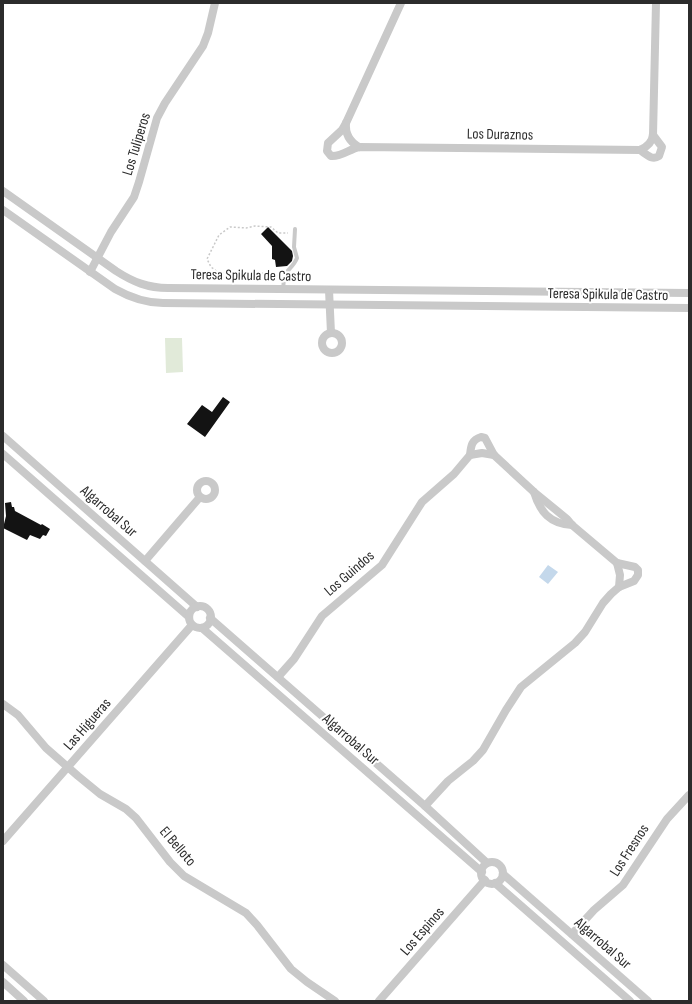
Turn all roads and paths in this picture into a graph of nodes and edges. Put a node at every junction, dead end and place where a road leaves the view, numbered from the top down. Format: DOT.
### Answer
graph roads {
  1 [pos="215,3"];
  2 [pos="401,3"];
  3 [pos="656,3"];
  4 [pos="346,123"];
  5 [pos="653,135"];
  6 [pos="359,147"];
  7 [pos="640,150"];
  8 [pos="3,191"];
  9 [pos="3,210"];
  10 [pos="295,231"];
  11 [pos="98,259"];
  12 [pos="90,272"];
  13 [pos="285,276"];
  14 [pos="284,289"];
  15 [pos="329,290"];
  16 [pos="528,292"];
  17 [pos="689,293"];
  18 [pos="330,306"];
  19 [pos="527,307"];
  20 [pos="689,308"];
  21 [pos="332,333"];
  22 [pos="3,436"];
  23 [pos="3,454"];
  24 [pos="494,455"];
  25 [pos="470,456"];
  26 [pos="200,497"];
  27 [pos="145,561"];
  28 [pos="617,563"];
  29 [pos="619,587"];
  30 [pos="197,607"];
  31 [pos="210,618"];
  32 [pos="190,621"];
  33 [pos="202,628"];
  34 [pos="278,677"];
  35 [pos="3,704"];
  36 [pos="67,767"];
  37 [pos="689,795"];
  38 [pos="425,806"];
  39 [pos="3,841"];
  40 [pos="487,863"];
  41 [pos="482,872"];
  42 [pos="503,874"];
  43 [pos="485,880"];
  44 [pos="495,883"];
  45 [pos="572,934"];
  46 [pos="3,965"];
  47 [pos="4,986"];
  48 [pos="24,1001"];
  49 [pos="44,1001"];
  50 [pos="335,1001"];
  51 [pos="380,1001"];
  52 [pos="630,1001"];
  53 [pos="648,1001"];
  1 -- 11 [label="street, Los Tuliperos"];
  2 -- 4 [label="street, Los Duraznos"];
  3 -- 5 [label="street, Los Duraznos"];
  4 -- 6 [label="street"];
  4 -- 6 [label="street, Los Duraznos"];
  5 -- 7 [label="street"];
  5 -- 7 [label="street, Los Duraznos"];
  6 -- 7 [label="street, Los Duraznos"];
  8 -- 11 [label="street, Teresa Spikula de Castro"];
  9 -- 12 [label="street, Teresa Spikula de Castro"];
  10 -- 13 [label="lane"];
  10 -- 13 [label="path"];
  11 -- 12 [label="street, Los Tuliperos"];
  11 -- 14 [label="street, Teresa Spikula de Castro"];
  12 -- 18 [label="street, Teresa Spikula de Castro"];
  13 -- 14 [label="lane"];
  14 -- 15 [label="street, Teresa Spikula de Castro"];
  15 -- 16 [label="street, Teresa Spikula de Castro"];
  15 -- 18 [label="street"];
  16 -- 17 [label="street, Teresa Spikula de Castro"];
  16 -- 19 [label="street, Teresa Spikula de Castro"];
  18 -- 19 [label="street, Teresa Spikula de Castro"];
  18 -- 21 [label="street"];
  19 -- 20 [label="street, Teresa Spikula de Castro"];
  22 -- 27 [label="street, Algarrobal Sur"];
  23 -- 32 [label="street, Algarrobal Sur"];
  24 -- 25 [label="street"];
  24 -- 25 [label="street, Los Guindos"];
  24 -- 28 [label="street, Los Guindos"];
  25 -- 34 [label="street, Los Guindos"];
  26 -- 27 [label="street"];
  27 -- 30 [label="street, Algarrobal Sur"];
  28 -- 29 [label="street"];
  28 -- 29 [label="street, Los Guindos"];
  29 -- 38 [label="street, Los Guindos"];
  30 -- 31 [label="street"];
  30 -- 32 [label="street"];
  31 -- 33 [label="street"];
  31 -- 34 [label="street, Algarrobal Sur"];
  32 -- 33 [label="street"];
  32 -- 36 [label="street, Las Higueras"];
  33 -- 41 [label="street, Algarrobal Sur"];
  34 -- 38 [label="street, Algarrobal Sur"];
  35 -- 36 [label="street, El Belloto"];
  36 -- 39 [label="street, Las Higueras"];
  36 -- 50 [label="street, El Belloto"];
  37 -- 45 [label="street, Los Fresnos"];
  38 -- 40 [label="street, Algarrobal Sur"];
  40 -- 41 [label="street"];
  40 -- 42 [label="street"];
  41 -- 43 [label="street"];
  42 -- 44 [label="street"];
  42 -- 45 [label="street, Algarrobal Sur"];
  43 -- 44 [label="street"];
  43 -- 51 [label="street, Los Espinos"];
  44 -- 52 [label="street, Algarrobal Sur"];
  45 -- 53 [label="street, Algarrobal Sur"];
  46 -- 49 [label="street"];
  47 -- 48 [label="street"];
}
